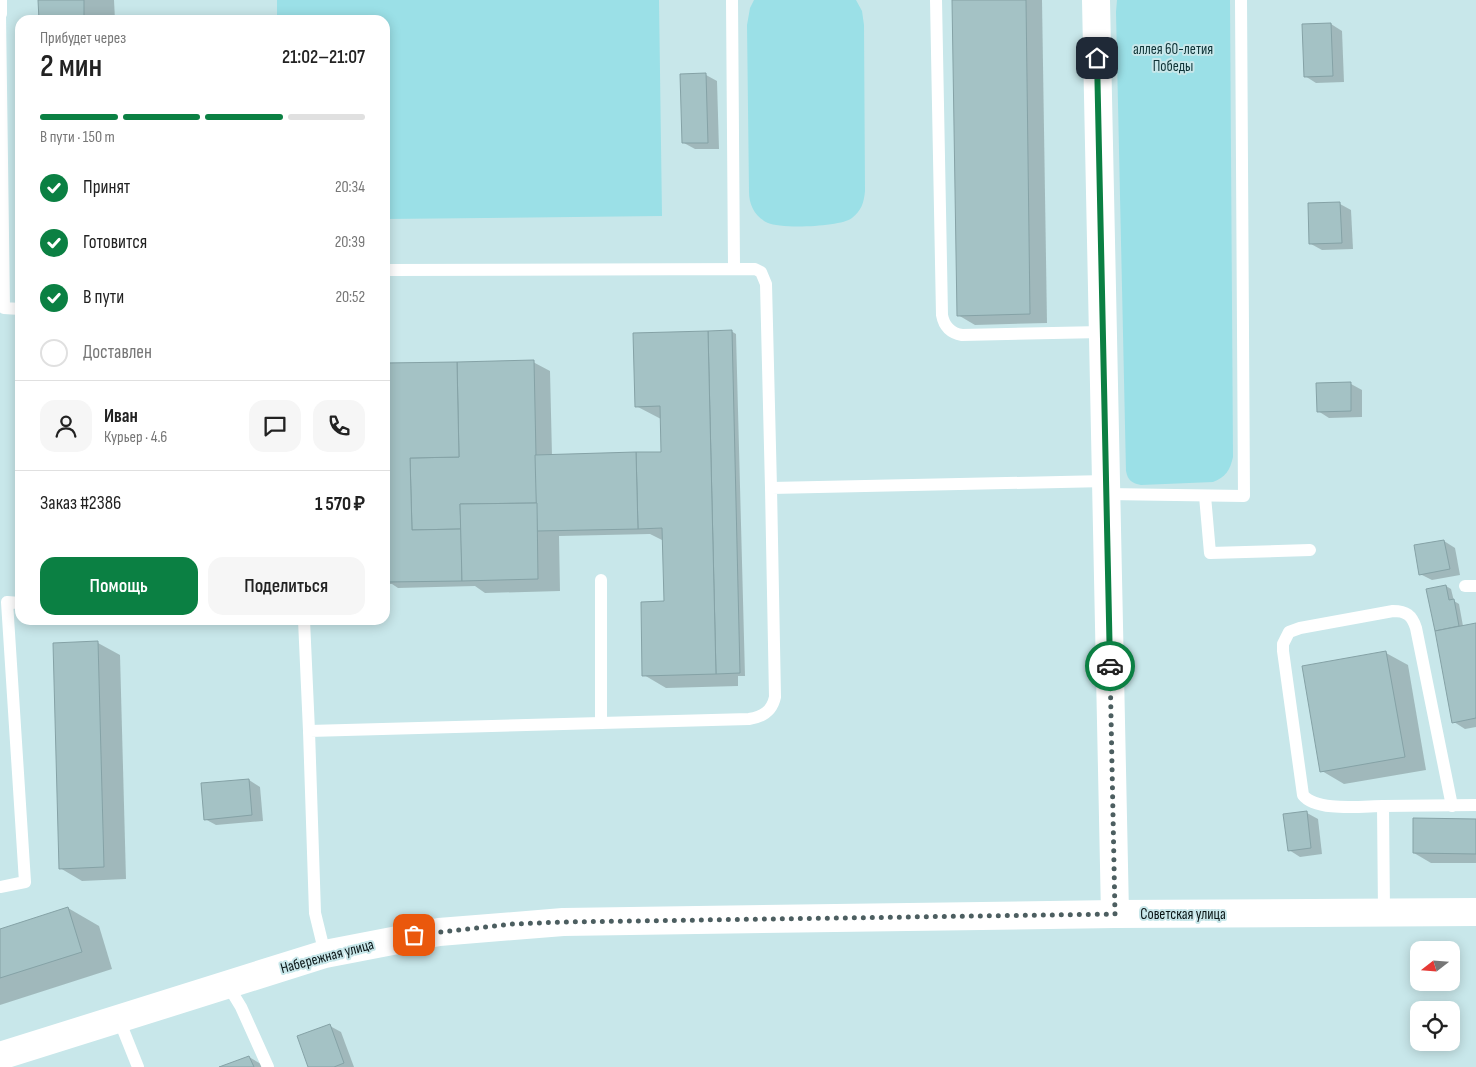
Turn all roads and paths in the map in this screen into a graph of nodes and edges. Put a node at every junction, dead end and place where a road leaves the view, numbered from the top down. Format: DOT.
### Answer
graph roads {
  1 [pos="1,0"];
  2 [pos="732,0"];
  3 [pos="936,0"];
  4 [pos="1096,0"];
  5 [pos="1241,0"];
  6 [pos="1,14"];
  7 [pos="734,267"];
  8 [pos="390,270"];
  9 [pos="15,309"];
  10 [pos="1102,332"];
  11 [pos="771,488"];
  12 [pos="1106,488"];
  13 [pos="1205,496"];
  14 [pos="1310,550"];
  15 [pos="601,580"];
  16 [pos="15,603"];
  17 [pos="304,625"];
  18 [pos="601,722"];
  19 [pos="309,731"];
  20 [pos="1383,806"];
  21 [pos="1452,806"];
  22 [pos="1476,806"];
  23 [pos="0,887"];
  24 [pos="1384,912"];
  25 [pos="1476,912"];
  26 [pos="1115,914"];
  27 [pos="324,954"];
  28 [pos="227,984"];
  29 [pos="118,1017"];
  30 [pos="0,1056"];
  31 [pos="138,1067"];
  32 [pos="268,1067"];
  1 -- 6 [label="lane"];
  2 -- 7 [label="lane"];
  3 -- 10 [label="lane"];
  4 -- 10 [label="main road"];
  5 -- 13 [label="lane"];
  6 -- 9 [label="lane"];
  7 -- 8 [label="lane"];
  7 -- 11 [label="lane"];
  10 -- 12 [label="main road"];
  11 -- 12 [label="lane"];
  11 -- 18 [label="lane"];
  12 -- 13 [label="lane"];
  12 -- 26 [label="main road"];
  13 -- 14 [label="lane"];
  15 -- 18 [label="lane"];
  16 -- 23 [label="lane"];
  17 -- 19 [label="lane"];
  18 -- 19 [label="lane"];
  19 -- 27 [label="lane"];
  20 -- 21 [label="lane"];
  20 -- 21 [label="lane"];
  20 -- 24 [label="lane"];
  21 -- 22 [label="lane"];
  24 -- 25 [label="main road, Советская улица"];
  24 -- 26 [label="main road, Советская улица"];
  26 -- 27 [label="main road, Набережная улица"];
  27 -- 28 [label="main road, Набережная улица"];
  28 -- 29 [label="main road, Набережная улица"];
  28 -- 32 [label="lane"];
  29 -- 30 [label="main road, Набережная улица"];
  29 -- 31 [label="lane"];
}
